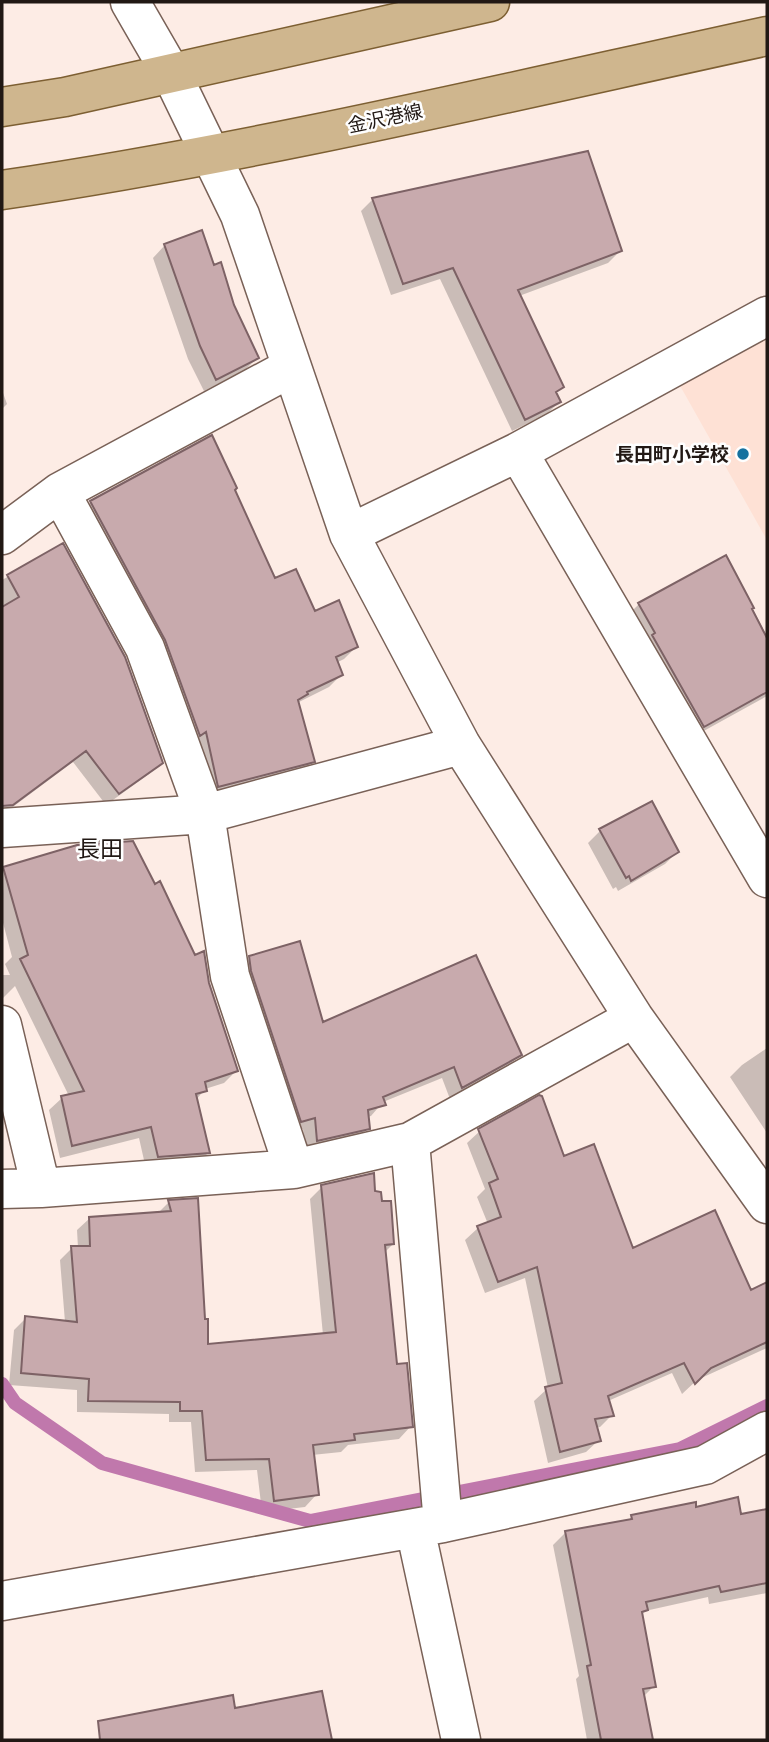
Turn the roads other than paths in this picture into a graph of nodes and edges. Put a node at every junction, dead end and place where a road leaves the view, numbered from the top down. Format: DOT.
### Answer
graph roads {
  1 [pos="130,2"];
  2 [pos="490,2"];
  3 [pos="767,36"];
  4 [pos="171,73"];
  5 [pos="2,107"];
  6 [pos="212,153"];
  7 [pos="2,190"];
  8 [pos="767,316"];
  9 [pos="292,367"];
  10 [pos="518,452"];
  11 [pos="60,492"];
  12 [pos="349,534"];
  13 [pos="2,535"];
  14 [pos="461,745"];
  15 [pos="205,814"];
  16 [pos="2,828"];
  17 [pos="767,878"];
  18 [pos="634,1018"];
  19 [pos="2,1025"];
  20 [pos="411,1142"];
  21 [pos="294,1169"];
  22 [pos="41,1188"];
  23 [pos="2,1189"];
  24 [pos="767,1204"];
  25 [pos="767,1431"];
  26 [pos="429,1526"];
  27 [pos="2,1601"];
  28 [pos="461,1740"];
  1 -- 4 [label="street"];
  2 -- 4 [label="main road"];
  3 -- 6 [label="main road, 金沢港線"];
  4 -- 5 [label="main road"];
  4 -- 6 [label="street"];
  6 -- 7 [label="main road, 金沢港線"];
  6 -- 9 [label="street"];
  8 -- 10 [label="street"];
  9 -- 11 [label="street"];
  9 -- 12 [label="street"];
  10 -- 12 [label="street"];
  10 -- 17 [label="street"];
  11 -- 13 [label="street"];
  11 -- 15 [label="street"];
  12 -- 14 [label="street"];
  14 -- 15 [label="street"];
  14 -- 18 [label="street"];
  15 -- 16 [label="street"];
  15 -- 21 [label="street"];
  18 -- 20 [label="street"];
  18 -- 24 [label="street"];
  19 -- 22 [label="street"];
  20 -- 21 [label="street"];
  20 -- 26 [label="street"];
  21 -- 22 [label="street"];
  22 -- 23 [label="street"];
  25 -- 26 [label="street"];
  26 -- 27 [label="street"];
  26 -- 28 [label="street"];
}
